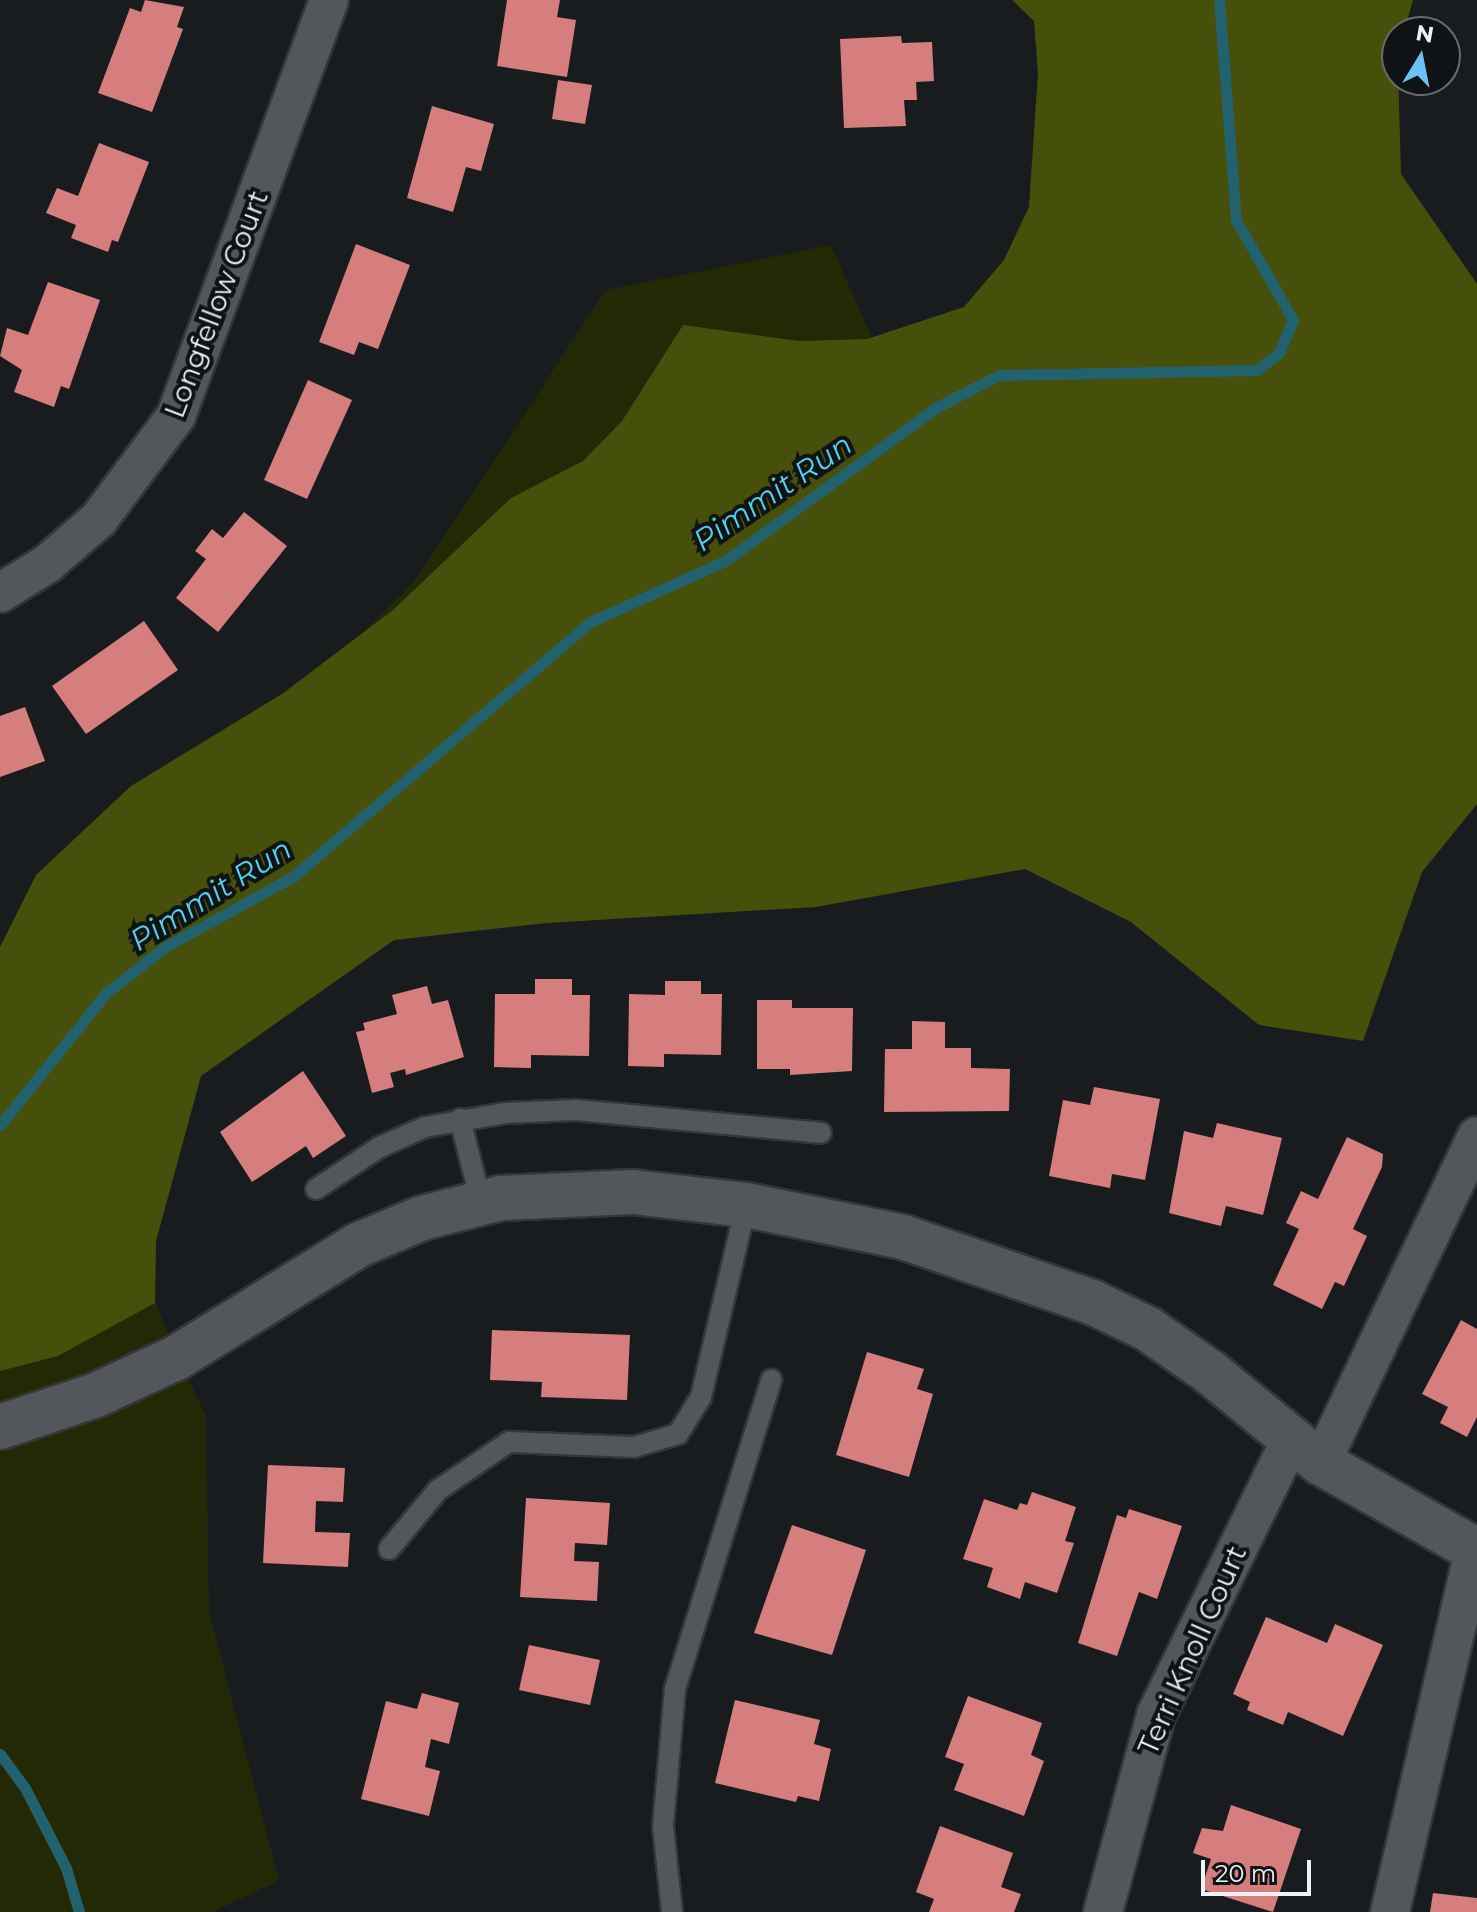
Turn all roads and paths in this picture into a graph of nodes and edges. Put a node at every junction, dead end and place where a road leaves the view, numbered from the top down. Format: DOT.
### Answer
graph roads {
  1 [pos="329,0"];
  2 [pos="0,593"];
  3 [pos="460,1119"];
  4 [pos="821,1133"];
  5 [pos="1477,1136"];
  6 [pos="316,1189"];
  7 [pos="481,1202"];
  8 [pos="746,1205"];
  9 [pos="771,1380"];
  10 [pos="0,1427"];
  11 [pos="1305,1452"];
  12 [pos="389,1549"];
  13 [pos="1476,1550"];
  14 [pos="672,1912"];
  15 [pos="1103,1912"];
  16 [pos="1390,1912"];
  1 -- 2 [label="street, Longfellow Court"];
  3 -- 4 [label="lane"];
  3 -- 6 [label="lane"];
  3 -- 7 [label="lane"];
  5 -- 11 [label="street, Terri Knoll Court"];
  7 -- 8 [label="street"];
  7 -- 10 [label="street"];
  8 -- 11 [label="street"];
  8 -- 12 [label="lane"];
  9 -- 14 [label="lane"];
  11 -- 13 [label="street"];
  11 -- 15 [label="street, Terri Knoll Court"];
  13 -- 16 [label="street"];
}
